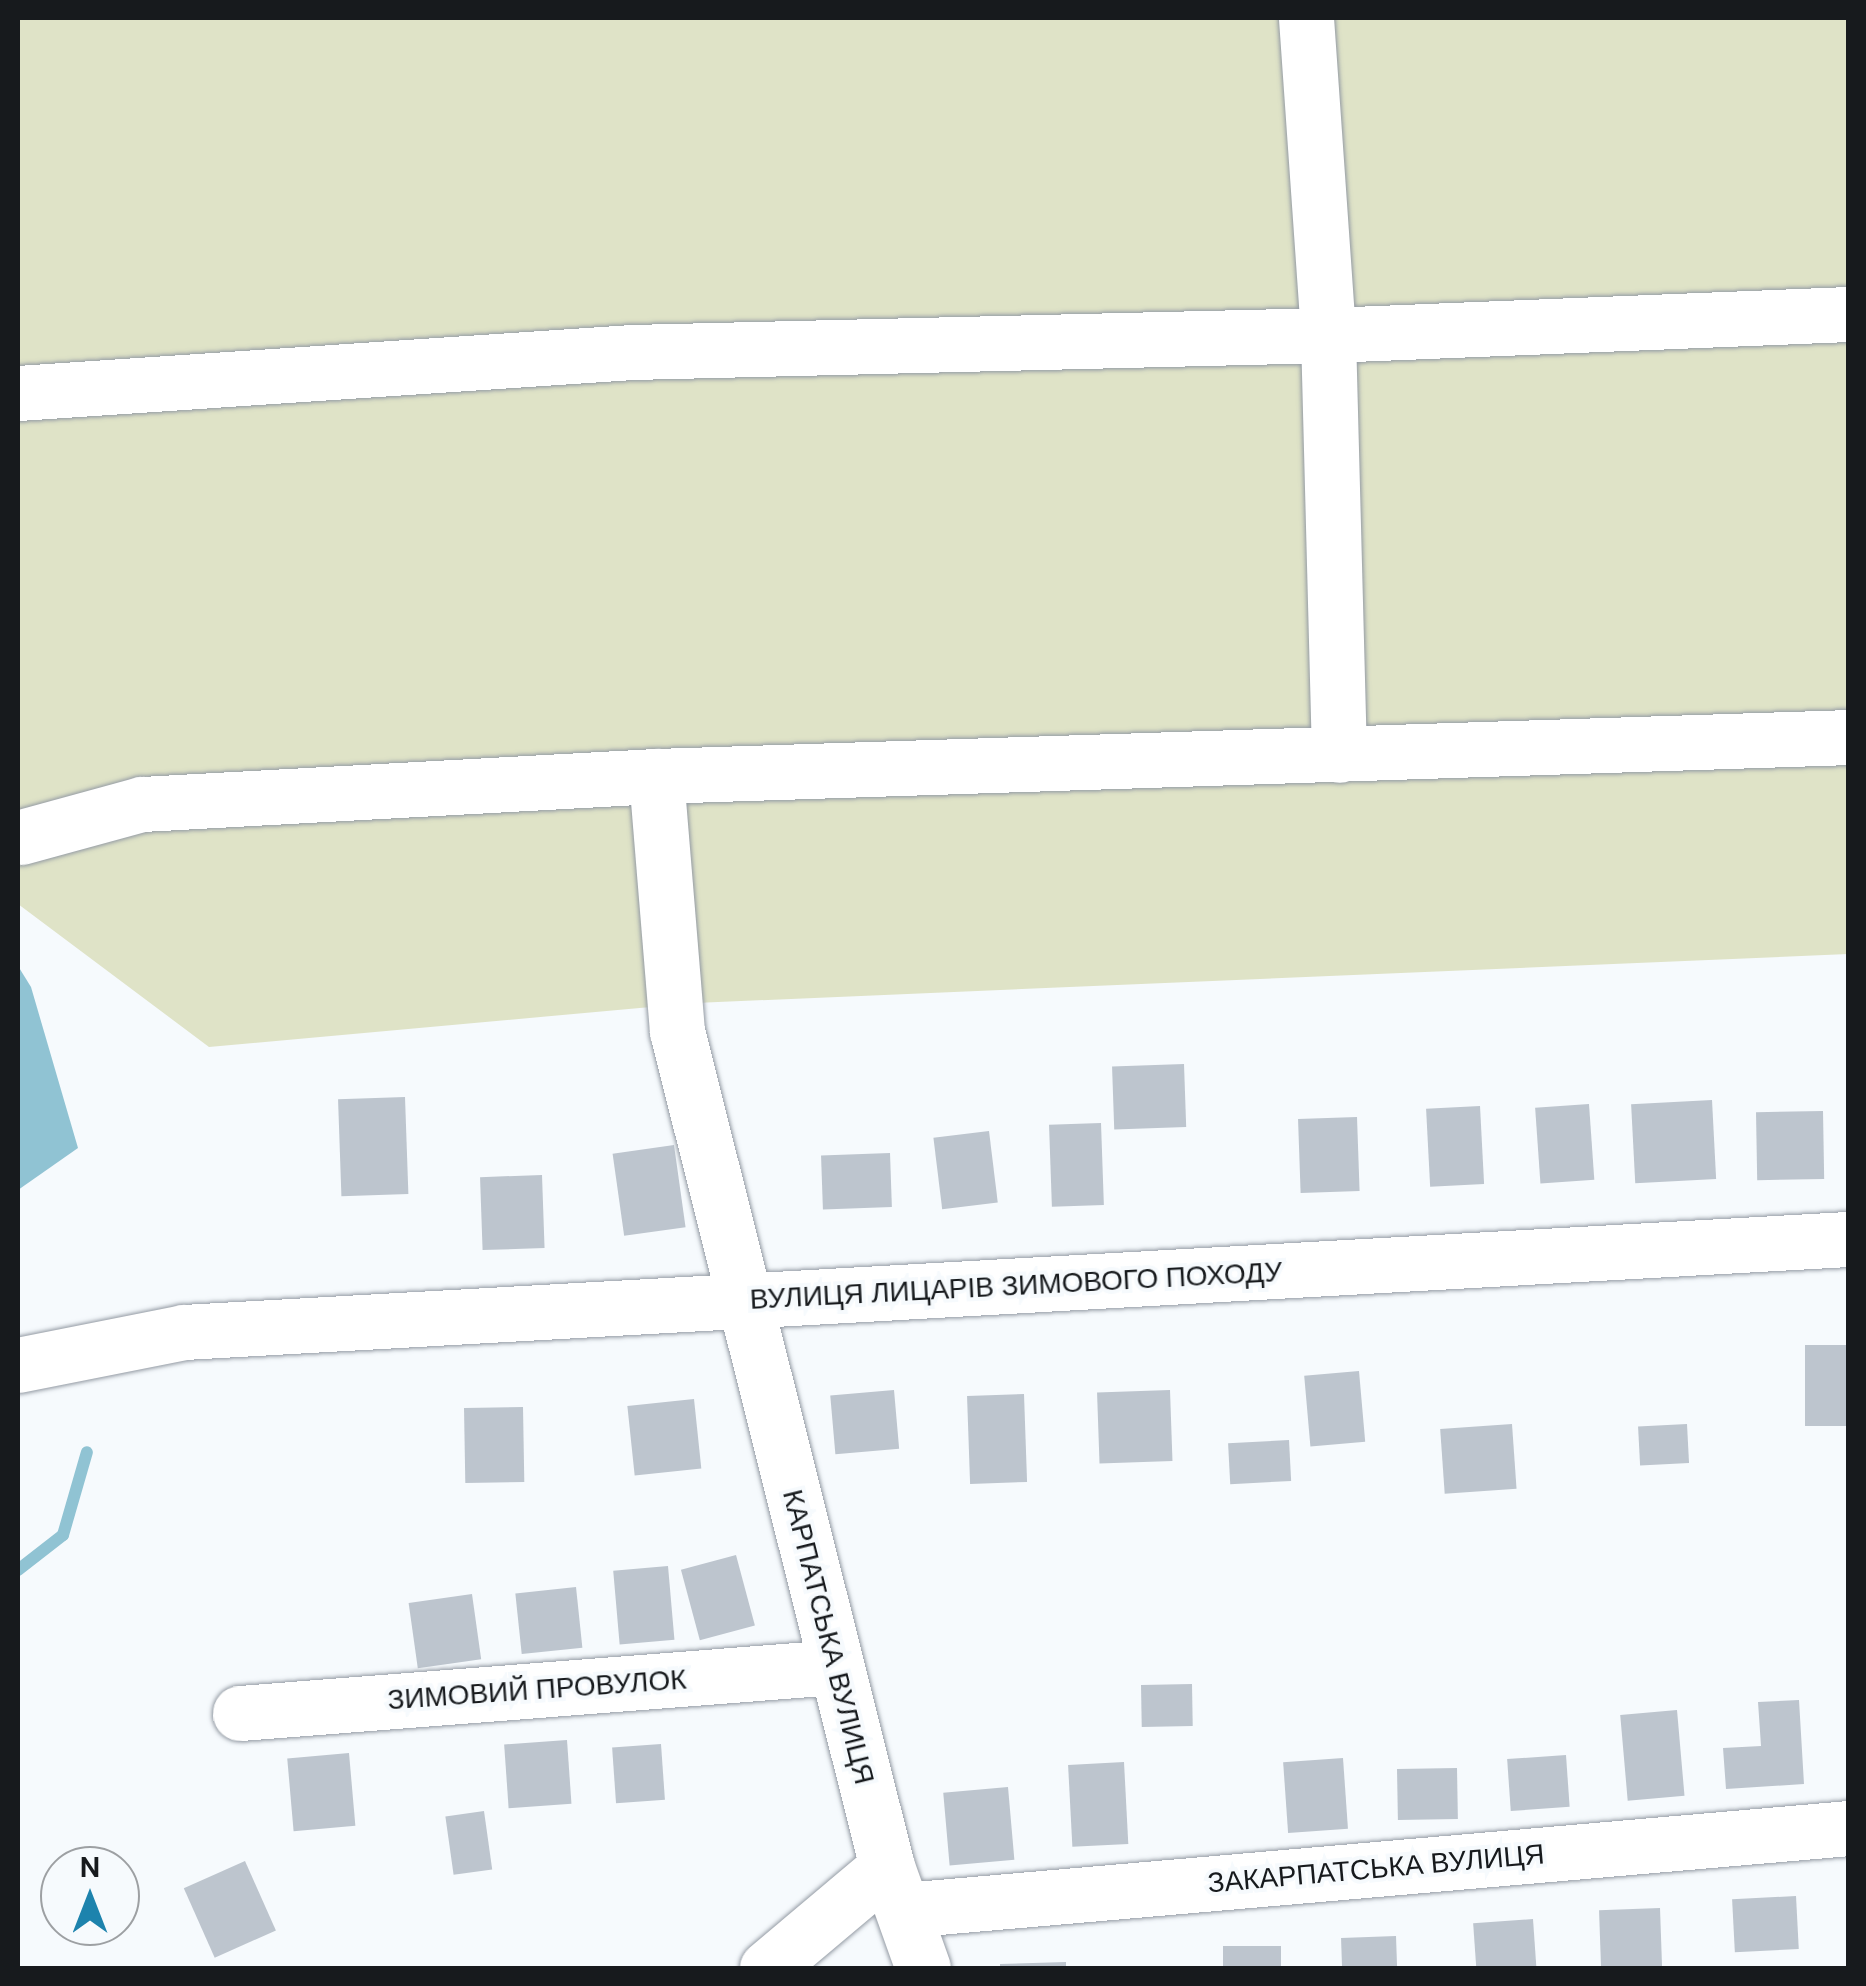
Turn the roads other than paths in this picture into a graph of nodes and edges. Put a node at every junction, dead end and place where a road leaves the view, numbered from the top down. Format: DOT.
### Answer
graph roads {
  1 [pos="1306,18"];
  2 [pos="1848,314"];
  3 [pos="1328,335"];
  4 [pos="18,393"];
  5 [pos="1848,737"];
  6 [pos="1338,756"];
  7 [pos="656,776"];
  8 [pos="21,837"];
  9 [pos="1848,1238"];
  10 [pos="745,1302"];
  11 [pos="18,1365"];
  12 [pos="835,1667"];
  13 [pos="240,1713"];
  14 [pos="1848,1828"];
  15 [pos="896,1888"];
  16 [pos="767,1968"];
  17 [pos="923,1968"];
  1 -- 3 [label="street"];
  2 -- 3 [label="street"];
  3 -- 4 [label="street"];
  3 -- 6 [label="street"];
  5 -- 6 [label="street"];
  6 -- 7 [label="street"];
  7 -- 8 [label="street"];
  7 -- 10 [label="street, КАРПАТСЬКА ВУЛИЦЯ"];
  9 -- 10 [label="street, ВУЛИЦЯ ЛИЦАРІВ ЗИМОВОГО ПОХОДУ"];
  10 -- 11 [label="street, ВУЛИЦЯ ЛИЦАРІВ ЗИМОВОГО ПОХОДУ"];
  10 -- 12 [label="street, КАРПАТСЬКА ВУЛИЦЯ"];
  12 -- 13 [label="street, ЗИМОВИЙ ПРОВУЛОК"];
  12 -- 15 [label="street, КАРПАТСЬКА ВУЛИЦЯ"];
  14 -- 15 [label="street, ЗАКАРПАТСЬКА ВУЛИЦЯ"];
  15 -- 16 [label="street"];
  15 -- 17 [label="street, КАРПАТСЬКА ВУЛИЦЯ"];
}
